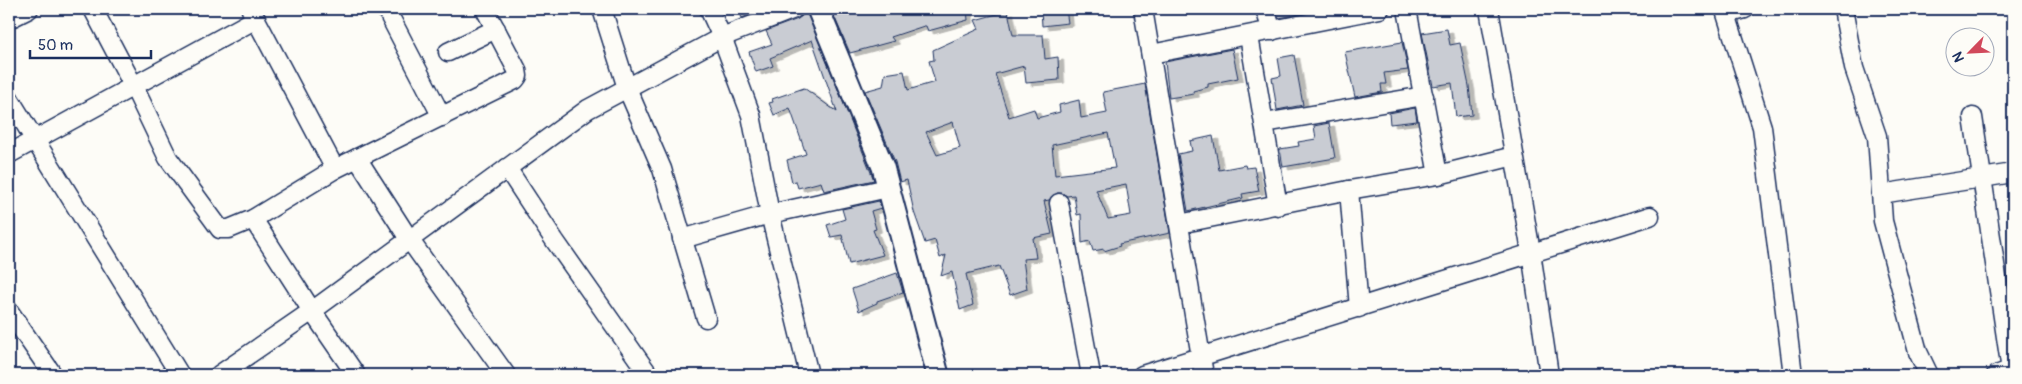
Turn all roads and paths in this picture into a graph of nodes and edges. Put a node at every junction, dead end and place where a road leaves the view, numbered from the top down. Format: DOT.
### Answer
graph roads {
  1 [pos="29,9"];
  2 [pos="93,9"];
  3 [pos="386,9"];
  4 [pos="485,9"];
  5 [pos="602,9"];
  6 [pos="709,9"];
  7 [pos="794,9"];
  8 [pos="818,9"];
  9 [pos="1143,9"];
  10 [pos="1265,9"];
  11 [pos="1380,9"];
  12 [pos="1407,9"];
  13 [pos="1489,9"];
  14 [pos="1745,9"];
  15 [pos="1843,9"];
  16 [pos="254,14"];
  17 [pos="9,19"];
  18 [pos="496,29"];
  19 [pos="1272,31"];
  20 [pos="1249,36"];
  21 [pos="722,37"];
  22 [pos="448,52"];
  23 [pos="1151,54"];
  24 [pos="134,87"];
  25 [pos="627,88"];
  26 [pos="1424,96"];
  27 [pos="9,98"];
  28 [pos="442,117"];
  29 [pos="1973,117"];
  30 [pos="1265,123"];
  31 [pos="35,140"];
  32 [pos="9,154"];
  33 [pos="1514,156"];
  34 [pos="357,158"];
  35 [pos="507,168"];
  36 [pos="335,169"];
  37 [pos="2013,173"];
  38 [pos="1438,175"];
  39 [pos="1981,178"];
  40 [pos="888,188"];
  41 [pos="1350,190"];
  42 [pos="1882,194"];
  43 [pos="1059,203"];
  44 [pos="1278,206"];
  45 [pos="770,214"];
  46 [pos="1650,216"];
  47 [pos="253,219"];
  48 [pos="1180,224"];
  49 [pos="409,239"];
  50 [pos="682,239"];
  51 [pos="1531,252"];
  52 [pos="1359,308"];
  53 [pos="9,311"];
  54 [pos="312,311"];
  55 [pos="2008,313"];
  56 [pos="706,318"];
  57 [pos="1201,358"];
  58 [pos="239,369"];
  59 [pos="53,375"];
  60 [pos="180,375"];
  61 [pos="219,375"];
  62 [pos="356,375"];
  63 [pos="506,375"];
  64 [pos="649,375"];
  65 [pos="809,375"];
  66 [pos="938,375"];
  67 [pos="1091,375"];
  68 [pos="1142,375"];
  69 [pos="1204,375"];
  70 [pos="1549,375"];
  71 [pos="1793,375"];
  72 [pos="1929,375"];
  73 [pos="1996,375"];
  1 -- 17 [label="street"];
  2 -- 24 [label="street"];
  3 -- 28 [label="street"];
  4 -- 18 [label="street"];
  5 -- 25 [label="street"];
  6 -- 21 [label="street"];
  7 -- 21 [label="street"];
  8 -- 40 [label="street"];
  9 -- 23 [label="street"];
  10 -- 19 [label="street"];
  11 -- 19 [label="street"];
  12 -- 26 [label="street"];
  13 -- 33 [label="street"];
  14 -- 71 [label="street"];
  15 -- 42 [label="street"];
  16 -- 24 [label="street"];
  16 -- 36 [label="street"];
  18 -- 22 [label="street"];
  18 -- 28 [label="street"];
  19 -- 20 [label="street"];
  20 -- 23 [label="street"];
  20 -- 30 [label="street"];
  21 -- 25 [label="street"];
  21 -- 45 [label="street"];
  23 -- 48 [label="street"];
  24 -- 31 [label="street"];
  24 -- 47 [label="street"];
  25 -- 35 [label="street"];
  25 -- 50 [label="street"];
  26 -- 30 [label="street"];
  26 -- 38 [label="street"];
  27 -- 31 [label="street"];
  28 -- 34 [label="street"];
  29 -- 39 [label="street"];
  30 -- 44 [label="street"];
  31 -- 32 [label="street"];
  31 -- 60 [label="street"];
  33 -- 38 [label="street"];
  33 -- 51 [label="street"];
  34 -- 36 [label="street"];
  34 -- 49 [label="street"];
  35 -- 49 [label="street"];
  35 -- 64 [label="street"];
  36 -- 47 [label="street"];
  37 -- 39 [label="street"];
  38 -- 41 [label="street"];
  39 -- 42 [label="street"];
  39 -- 55 [label="street"];
  40 -- 45 [label="street"];
  40 -- 66 [label="street"];
  41 -- 44 [label="street"];
  41 -- 52 [label="street"];
  42 -- 72 [label="street"];
  43 -- 67 [label="street"];
  44 -- 48 [label="street"];
  45 -- 50 [label="street"];
  45 -- 65 [label="street"];
  46 -- 51 [label="street"];
  47 -- 54 [label="street"];
  48 -- 57 [label="street"];
  49 -- 54 [label="street"];
  49 -- 63 [label="street"];
  50 -- 56 [label="street"];
  51 -- 52 [label="street"];
  51 -- 70 [label="street"];
  52 -- 57 [label="street"];
  53 -- 59 [label="street"];
  54 -- 58 [label="street"];
  54 -- 62 [label="street"];
  55 -- 73 [label="street"];
  57 -- 68 [label="street"];
  57 -- 69 [label="street"];
  58 -- 61 [label="street"];
}
